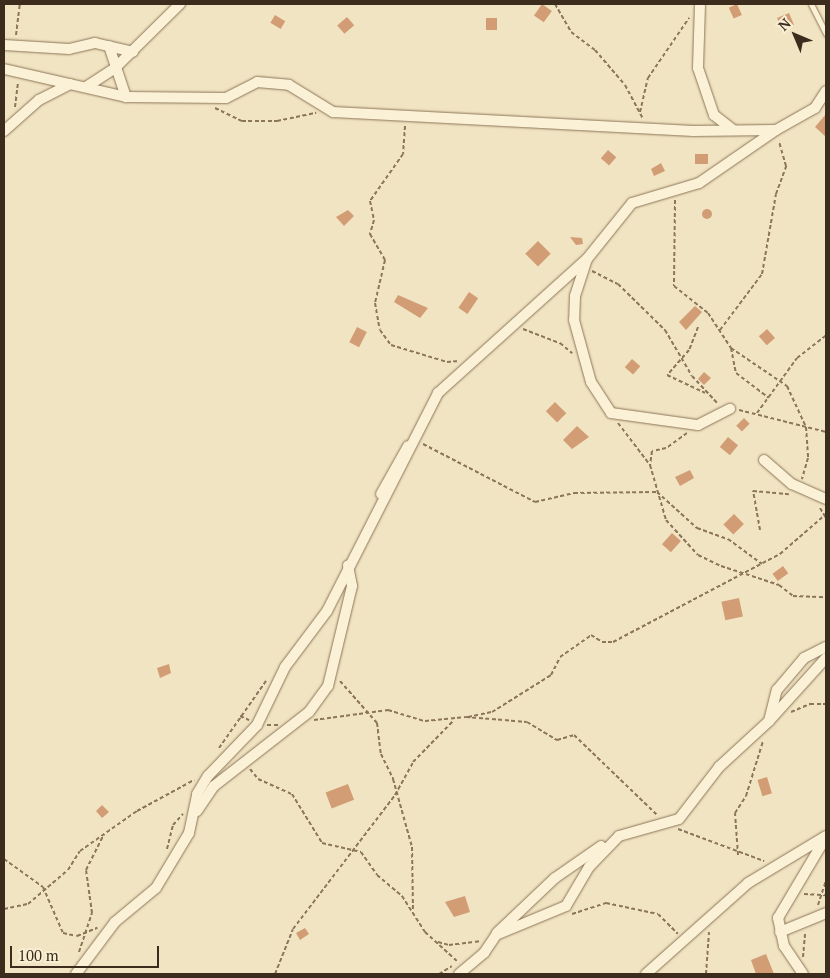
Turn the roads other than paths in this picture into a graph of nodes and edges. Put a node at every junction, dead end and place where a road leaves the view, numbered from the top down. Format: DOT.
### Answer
graph roads {
  1 [pos="180,4"];
  2 [pos="700,4"];
  3 [pos="811,4"];
  4 [pos="826,34"];
  5 [pos="4,44"];
  6 [pos="109,46"];
  7 [pos="133,52"];
  8 [pos="114,68"];
  9 [pos="4,69"];
  10 [pos="70,84"];
  11 [pos="86,87"];
  12 [pos="826,91"];
  13 [pos="126,98"];
  14 [pos="826,98"];
  15 [pos="815,108"];
  16 [pos="733,130"];
  17 [pos="776,130"];
  18 [pos="4,131"];
  19 [pos="586,264"];
  20 [pos="730,409"];
  21 [pos="764,460"];
  22 [pos="826,499"];
  23 [pos="348,565"];
  24 [pos="826,647"];
  25 [pos="826,658"];
  26 [pos="769,721"];
  27 [pos="197,809"];
  28 [pos="619,836"];
  29 [pos="826,836"];
  30 [pos="826,913"];
  31 [pos="780,932"];
  32 [pos="493,937"];
  33 [pos="461,968"];
  34 [pos="79,970"];
  35 [pos="646,974"];
  36 [pos="802,974"];
  1 -- 7 [label="street"];
  2 -- 16 [label="street"];
  3 -- 4 [label="lane"];
  5 -- 6 [label="street"];
  6 -- 7 [label="street"];
  6 -- 8 [label="street"];
  7 -- 8 [label="street"];
  8 -- 11 [label="street"];
  8 -- 13 [label="street"];
  9 -- 10 [label="street"];
  10 -- 11 [label="street"];
  10 -- 18 [label="street"];
  11 -- 13 [label="street"];
  12 -- 15 [label="street"];
  13 -- 16 [label="street"];
  14 -- 15 [label="street"];
  15 -- 17 [label="street"];
  16 -- 17 [label="street"];
  17 -- 19 [label="street"];
  19 -- 20 [label="street"];
  19 -- 23 [label="street"];
  21 -- 22 [label="street"];
  23 -- 27 [label="street"];
  23 -- 27 [label="street"];
  24 -- 26 [label="street"];
  25 -- 26 [label="street"];
  26 -- 28 [label="street"];
  27 -- 34 [label="street"];
  28 -- 32 [label="street"];
  28 -- 32 [label="street"];
  29 -- 31 [label="street"];
  29 -- 35 [label="street"];
  30 -- 31 [label="street"];
  31 -- 36 [label="street"];
  32 -- 33 [label="street"];
}
